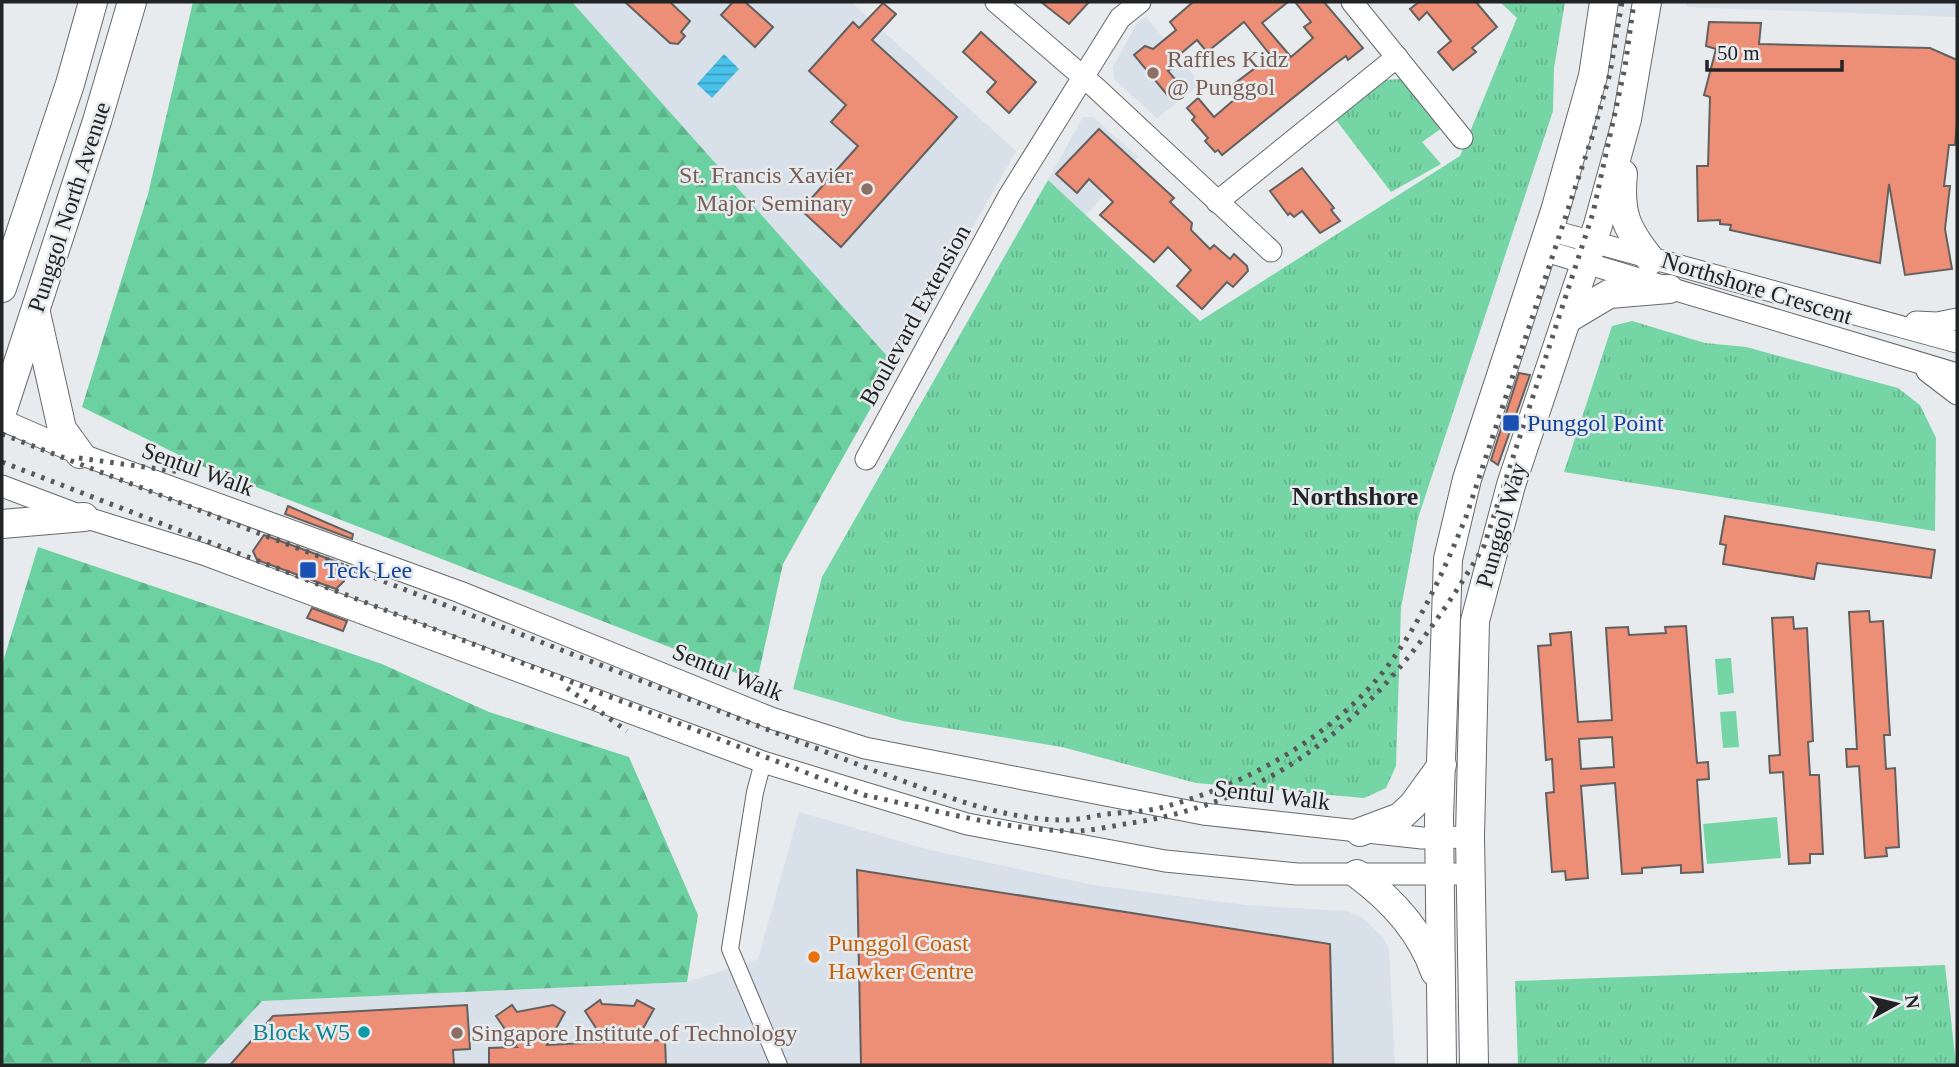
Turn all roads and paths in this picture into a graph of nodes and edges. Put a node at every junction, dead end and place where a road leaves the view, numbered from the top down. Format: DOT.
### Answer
graph roads {
  1 [pos="93,2"];
  2 [pos="132,2"];
  3 [pos="996,2"];
  4 [pos="1139,2"];
  5 [pos="1352,2"];
  6 [pos="1604,2"];
  7 [pos="1647,2"];
  8 [pos="1397,57"];
  9 [pos="1082,77"];
  10 [pos="1628,119"];
  11 [pos="1462,138"];
  12 [pos="1217,202"];
  13 [pos="1546,240"];
  14 [pos="1271,251"];
  15 [pos="1589,254"];
  16 [pos="1651,260"];
  17 [pos="2,288"];
  18 [pos="1669,289"];
  19 [pos="36,310"];
  20 [pos="1957,318"];
  21 [pos="1875,319"];
  22 [pos="1567,320"];
  23 [pos="1957,342"];
  24 [pos="1913,362"];
  25 [pos="1957,374"];
  26 [pos="1957,394"];
  27 [pos="2,412"];
  28 [pos="2,420"];
  29 [pos="80,454"];
  30 [pos="866,459"];
  31 [pos="2,486"];
  32 [pos="84,517"];
  33 [pos="2,524"];
  34 [pos="763,762"];
  35 [pos="1442,765"];
  36 [pos="1360,832"];
  37 [pos="1470,837"];
  38 [pos="1439,838"];
  39 [pos="1439,872"];
  40 [pos="1357,874"];
  41 [pos="1471,874"];
  42 [pos="1439,985"];
  43 [pos="779,1065"];
  44 [pos="1442,1065"];
  45 [pos="1474,1065"];
  1 -- 17 [label="main road, Punggol North Avenue"];
  2 -- 19 [label="main road, Punggol North Avenue"];
  3 -- 9 [label="street"];
  4 -- 9 [label="street, Boulevard Extension"];
  5 -- 8 [label="street"];
  6 -- 13 [label="main road, Punggol Way"];
  7 -- 10 [label="main road, Punggol Way"];
  8 -- 11 [label="street"];
  8 -- 12 [label="street"];
  9 -- 12 [label="street"];
  9 -- 30 [label="street, Boulevard Extension"];
  10 -- 15 [label="main road, Punggol Way"];
  10 -- 16 [label="main road"];
  12 -- 14 [label="street"];
  13 -- 15 [label="street, Northshore Crescent"];
  13 -- 35 [label="main road, Punggol Way"];
  15 -- 16 [label="street, Northshore Crescent"];
  15 -- 18 [label="street, Northshore Crescent"];
  15 -- 22 [label="main road, Punggol Way"];
  16 -- 21 [label="street, Northshore Crescent"];
  18 -- 22 [label="main road"];
  18 -- 24 [label="street, Northshore Crescent"];
  19 -- 27 [label="main road, Punggol North Avenue"];
  19 -- 29 [label="main road"];
  20 -- 21 [label="street"];
  21 -- 23 [label="street, Northshore Crescent"];
  22 -- 37 [label="main road, Punggol Way"];
  24 -- 25 [label="street, Northshore Crescent"];
  24 -- 26 [label="street"];
  28 -- 29 [label="street, Sentul Walk"];
  29 -- 36 [label="street, Sentul Walk"];
  31 -- 32 [label="street"];
  32 -- 33 [label="main road"];
  32 -- 34 [label="street"];
  34 -- 40 [label="street"];
  34 -- 43 [label="street"];
  35 -- 36 [label="main road"];
  35 -- 38 [label="main road, Punggol Way"];
  36 -- 38 [label="street, Sentul Walk"];
  37 -- 38 [label="street, Sentul Walk"];
  37 -- 41 [label="main road, Punggol Way"];
  38 -- 39 [label="main road, Punggol Way"];
  39 -- 40 [label="street"];
  39 -- 41 [label="street"];
  39 -- 42 [label="main road, Punggol Way"];
  40 -- 42 [label="main road"];
  41 -- 45 [label="main road, Punggol Way"];
  42 -- 44 [label="main road, Punggol Way"];
}
